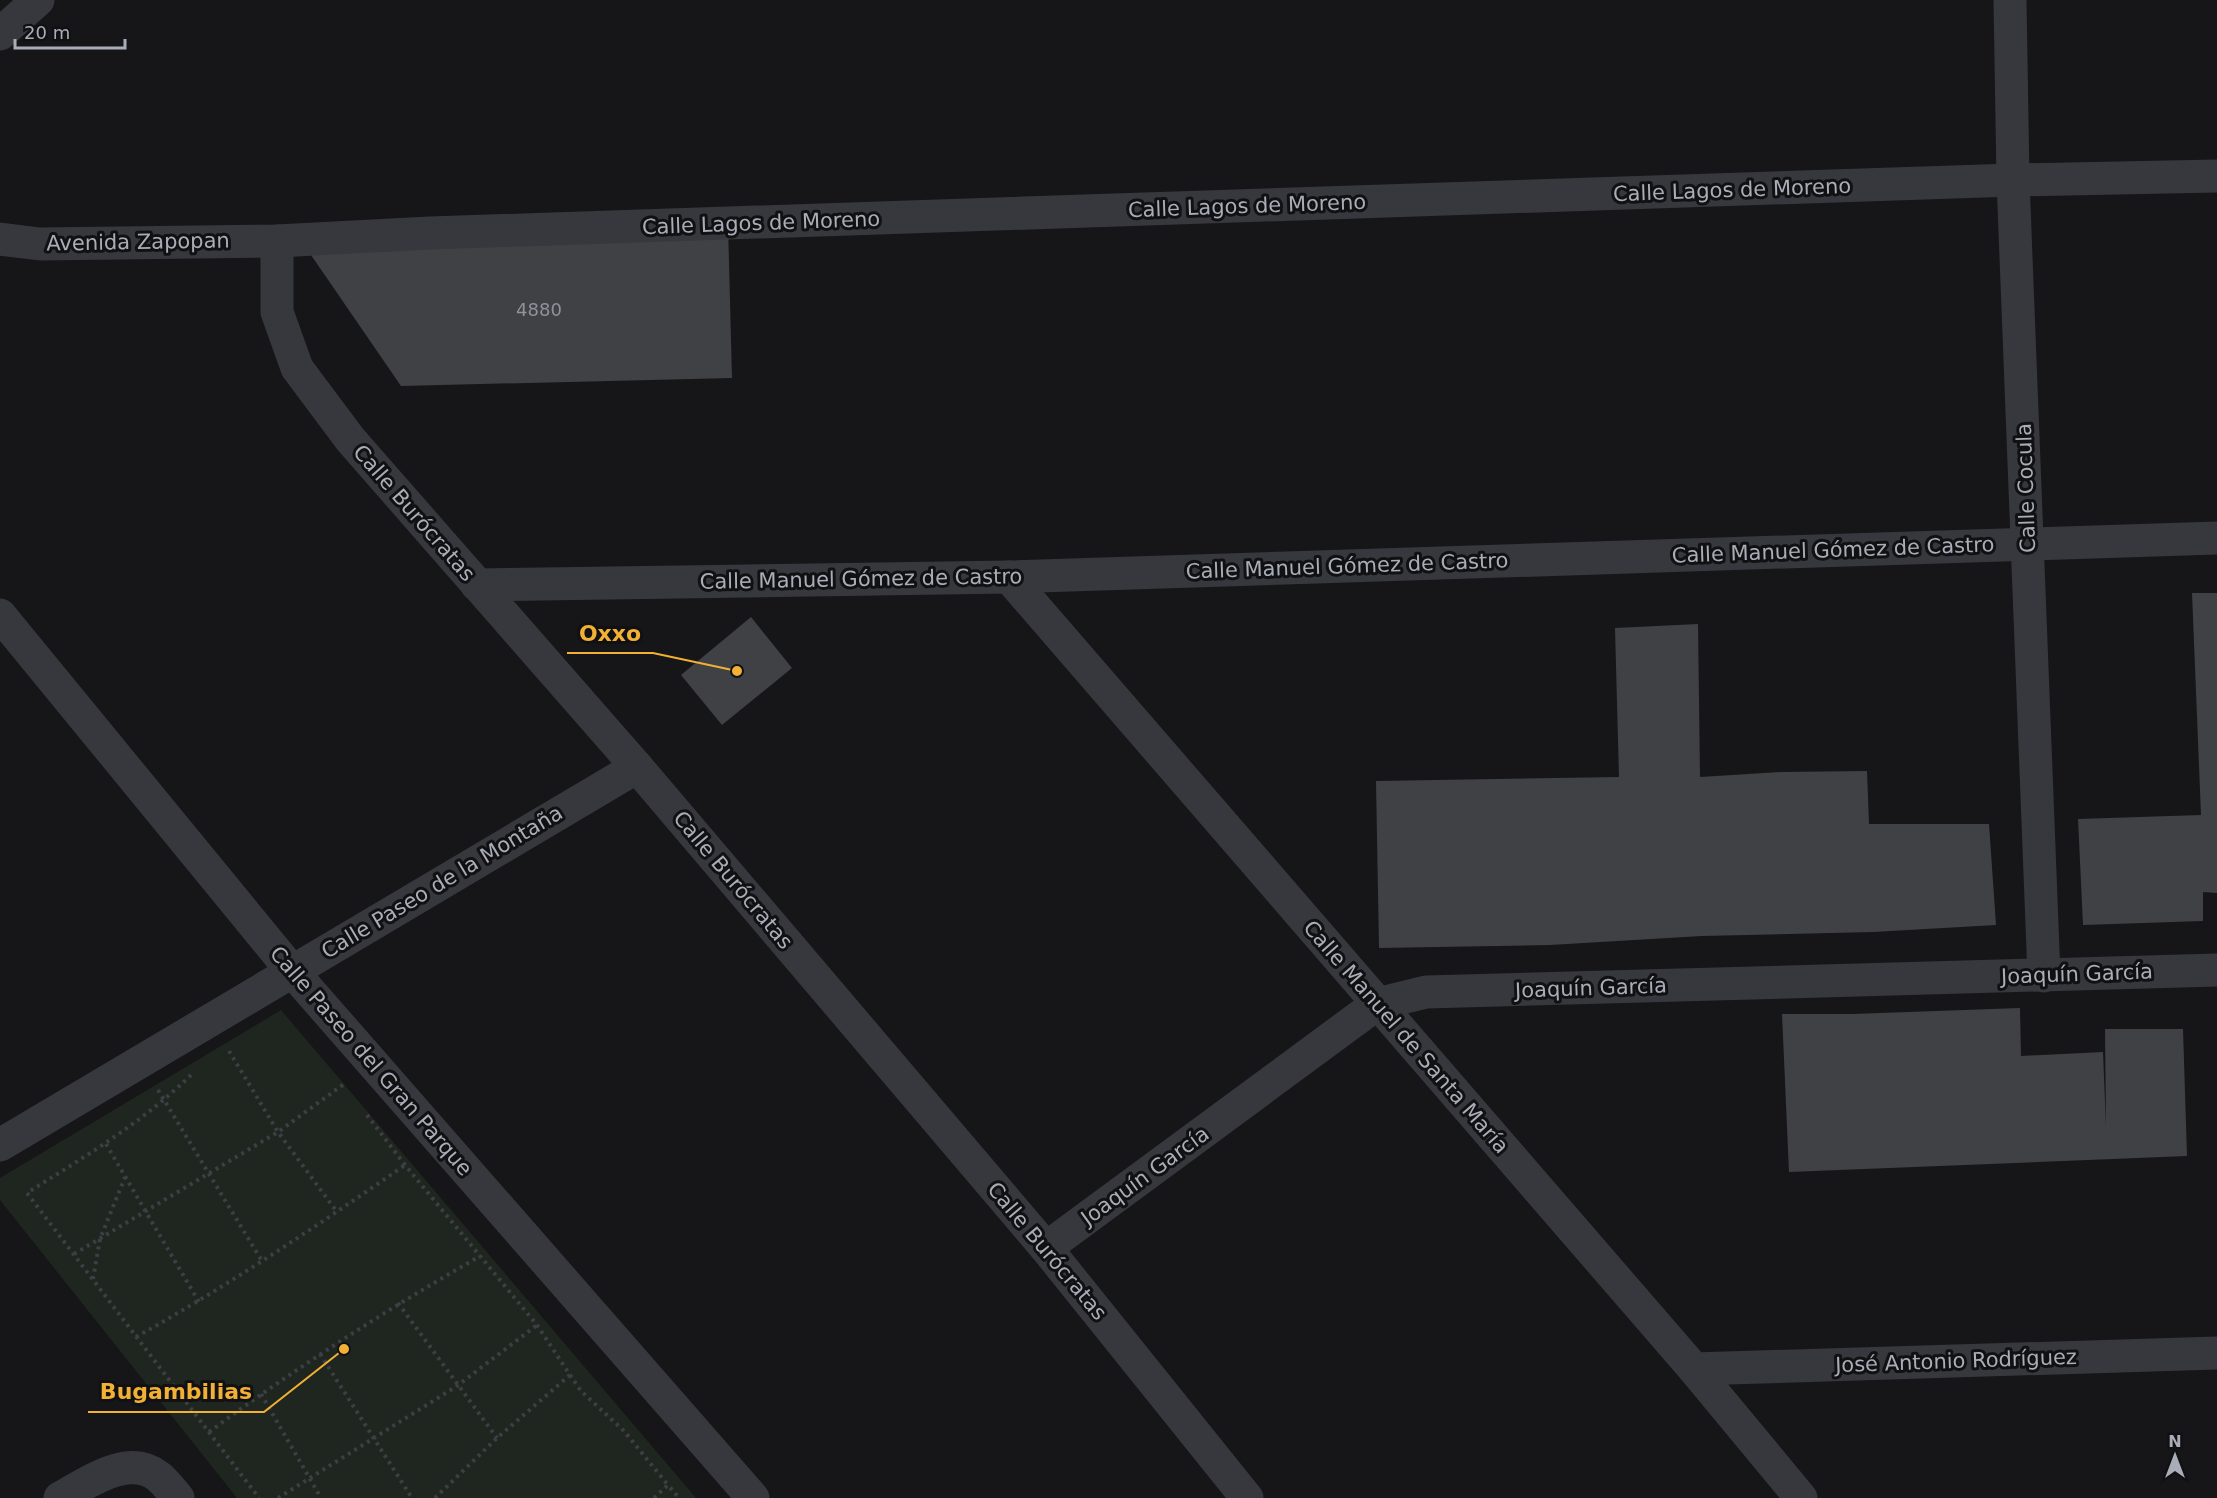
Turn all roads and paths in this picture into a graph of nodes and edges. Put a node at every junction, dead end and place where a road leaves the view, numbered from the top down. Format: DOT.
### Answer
graph roads {
  1 [pos="38,0"];
  2 [pos="2010,0"];
  3 [pos="0,34"];
  4 [pos="2217,176"];
  5 [pos="2013,180"];
  6 [pos="0,239"];
  7 [pos="277,241"];
  8 [pos="2217,538"];
  9 [pos="2028,543"];
  10 [pos="1009,577"];
  11 [pos="477,585"];
  12 [pos="0,615"];
  13 [pos="637,767"];
  14 [pos="2217,970"];
  15 [pos="292,971"];
  16 [pos="2044,976"];
  17 [pos="1377,1004"];
  18 [pos="224,1043"];
  19 [pos="139,1063"];
  20 [pos="199,1068"];
  21 [pos="337,1075"];
  22 [pos="344,1084"];
  23 [pos="351,1093"];
  24 [pos="165,1100"];
  25 [pos="364,1111"];
  26 [pos="278,1132"];
  27 [pos="106,1144"];
  28 [pos="0,1145"];
  29 [pos="405,1165"];
  30 [pos="208,1173"];
  31 [pos="125,1177"];
  32 [pos="146,1212"];
  33 [pos="337,1212"];
  34 [pos="99,1239"];
  35 [pos="1047,1248"];
  36 [pos="74,1254"];
  37 [pos="480,1256"];
  38 [pos="262,1261"];
  39 [pos="93,1280"];
  40 [pos="199,1302"];
  41 [pos="398,1303"];
  42 [pos="537,1325"];
  43 [pos="136,1337"];
  44 [pos="2217,1353"];
  45 [pos="320,1354"];
  46 [pos="1694,1369"];
  47 [pos="570,1375"];
  48 [pos="457,1386"];
  49 [pos="261,1394"];
  50 [pos="208,1432"];
  51 [pos="497,1438"];
  52 [pos="373,1439"];
  53 [pos="309,1479"];
  54 [pos="668,1485"];
  55 [pos="60,1498"];
  56 [pos="178,1498"];
  57 [pos="259,1498"];
  58 [pos="278,1498"];
  59 [pos="321,1498"];
  60 [pos="412,1498"];
  61 [pos="435,1498"];
  62 [pos="654,1498"];
  63 [pos="679,1498"];
  64 [pos="753,1498"];
  65 [pos="1248,1498"];
  66 [pos="1801,1498"];
  1 -- 3 [label="street"];
  2 -- 5 [label="street, Calle Cocula"];
  4 -- 5 [label="street, Calle Lagos de Moreno"];
  5 -- 7 [label="street, Calle Lagos de Moreno"];
  5 -- 9 [label="street, Calle Cocula"];
  6 -- 7 [label="street, Avenida Zapopan"];
  7 -- 11 [label="street, Calle Burócratas"];
  8 -- 9 [label="street, Calle Manuel Gómez de Castro"];
  9 -- 10 [label="street, Calle Manuel Gómez de Castro"];
  9 -- 16 [label="street, Calle Cocula"];
  10 -- 11 [label="street, Calle Manuel Gómez de Castro"];
  10 -- 17 [label="street, Calle Manuel de Santa María"];
  11 -- 13 [label="street, Calle Burócratas"];
  12 -- 15 [label="street, Calle Paseo del Gran Parque"];
  13 -- 15 [label="street, Calle Paseo de la Montaña"];
  13 -- 35 [label="street, Calle Burócratas"];
  14 -- 16 [label="street, Joaquín García"];
  15 -- 19 [label="street, Calle Paseo de la Montaña"];
  15 -- 64 [label="street, Calle Paseo del Gran Parque"];
  16 -- 17 [label="street, Joaquín García"];
  17 -- 35 [label="street, Joaquín García"];
  17 -- 46 [label="street, Calle Manuel de Santa María"];
  18 -- 26 [label="path"];
  19 -- 24 [label="path"];
  19 -- 28 [label="street, Calle Paseo de la Montaña"];
  20 -- 24 [label="path"];
  21 -- 22 [label="path"];
  22 -- 23 [label="path"];
  22 -- 26 [label="path"];
  24 -- 27 [label="path"];
  24 -- 30 [label="path"];
  25 -- 29 [label="path"];
  26 -- 30 [label="path"];
  26 -- 33 [label="path"];
  27 -- 31 [label="path"];
  27 -- 36 [label="path"];
  29 -- 33 [label="path"];
  29 -- 37 [label="path"];
  30 -- 32 [label="path"];
  30 -- 38 [label="path"];
  31 -- 32 [label="path"];
  31 -- 34 [label="path"];
  32 -- 34 [label="path"];
  32 -- 40 [label="path"];
  33 -- 38 [label="path"];
  34 -- 36 [label="path"];
  34 -- 39 [label="path"];
  35 -- 65 [label="street, Calle Burócratas"];
  36 -- 39 [label="path"];
  37 -- 41 [label="path"];
  37 -- 42 [label="path"];
  38 -- 40 [label="path"];
  39 -- 43 [label="path"];
  40 -- 43 [label="path"];
  41 -- 45 [label="path"];
  41 -- 48 [label="path"];
  42 -- 47 [label="path"];
  42 -- 48 [label="path"];
  43 -- 50 [label="path"];
  44 -- 46 [label="street, José Antonio Rodríguez"];
  45 -- 49 [label="path"];
  45 -- 52 [label="path"];
  46 -- 66 [label="street, Calle Manuel de Santa María"];
  47 -- 51 [label="path"];
  47 -- 54 [label="path"];
  48 -- 51 [label="path"];
  48 -- 52 [label="path"];
  49 -- 50 [label="path"];
  49 -- 53 [label="path"];
  50 -- 57 [label="path"];
  51 -- 61 [label="path"];
  52 -- 53 [label="path"];
  52 -- 60 [label="path"];
  53 -- 58 [label="path"];
  53 -- 59 [label="path"];
  54 -- 62 [label="path"];
  54 -- 63 [label="path"];
  55 -- 56 [label="street"];
}
